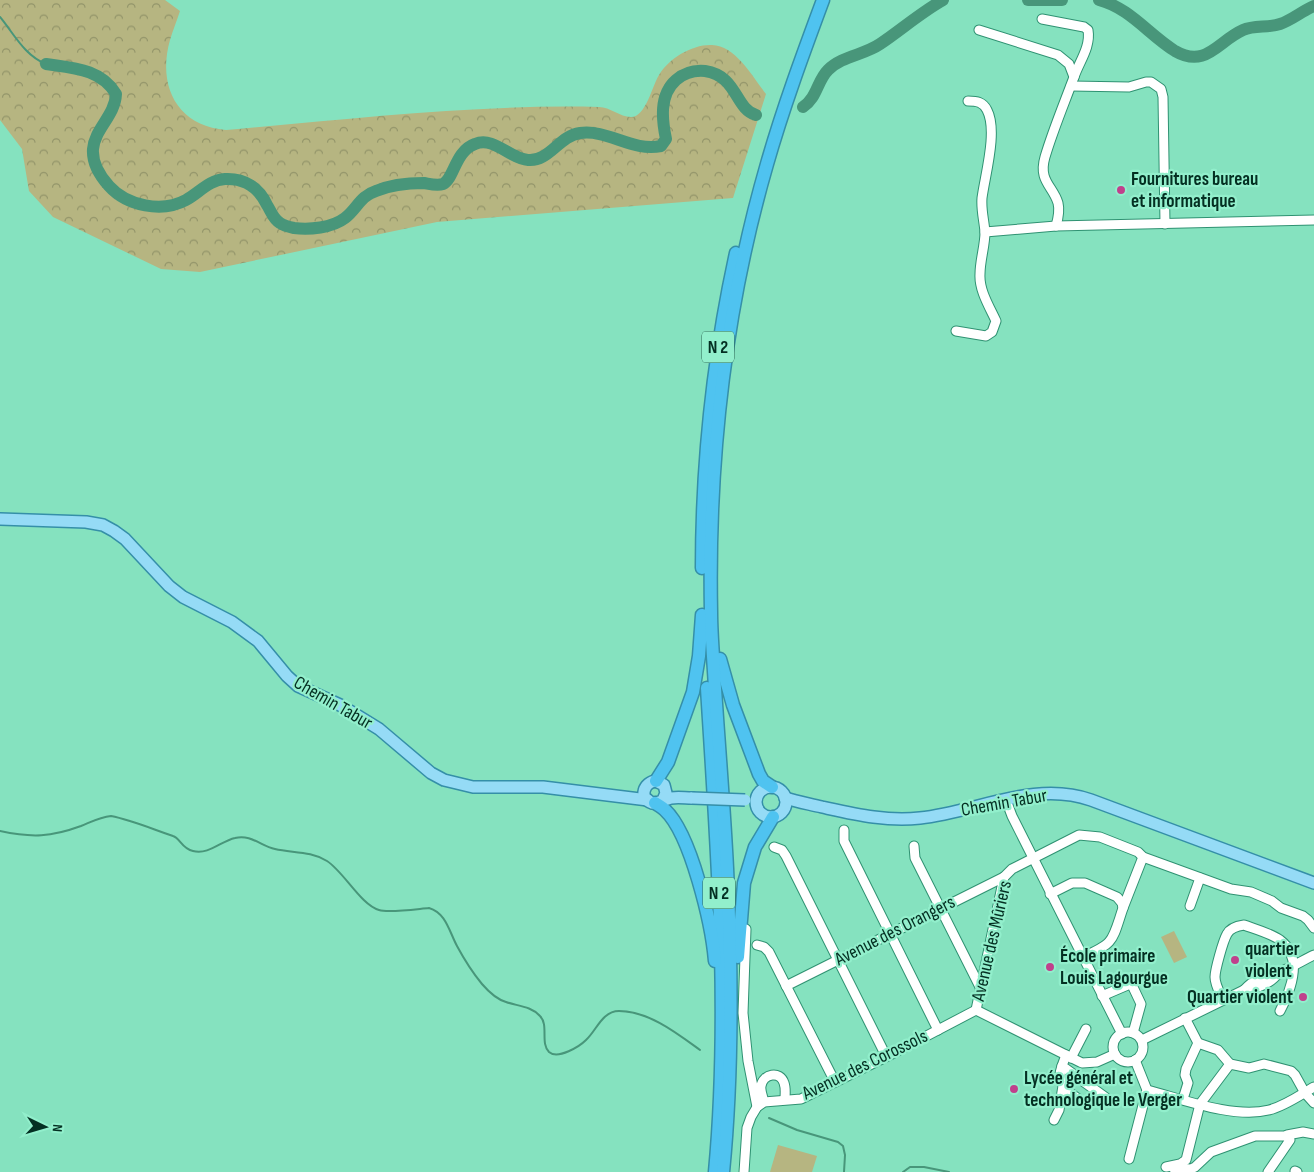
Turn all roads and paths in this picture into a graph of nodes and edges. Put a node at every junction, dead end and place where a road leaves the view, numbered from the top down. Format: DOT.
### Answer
graph roads {
  1 [pos="814,0"];
  2 [pos="823,0"];
  3 [pos="1042,19"];
  4 [pos="979,30"];
  5 [pos="1074,76"];
  6 [pos="1071,86"];
  7 [pos="968,101"];
  8 [pos="1314,220"];
  9 [pos="1165,224"];
  10 [pos="1056,226"];
  11 [pos="985,232"];
  12 [pos="956,331"];
  13 [pos="0,519"];
  14 [pos="706,615"];
  15 [pos="656,784"];
  16 [pos="772,787"];
  17 [pos="615,796"];
  18 [pos="686,798"];
  19 [pos="757,800"];
  20 [pos="1006,800"];
  21 [pos="655,801"];
  22 [pos="786,802"];
  23 [pos="773,817"];
  24 [pos="844,830"];
  25 [pos="914,846"];
  26 [pos="774,847"];
  27 [pos="1143,857"];
  28 [pos="1033,858"];
  29 [pos="750,859"];
  30 [pos="1004,877"];
  31 [pos="1200,878"];
  32 [pos="1314,883"];
  33 [pos="1050,894"];
  34 [pos="1190,906"];
  35 [pos="1123,908"];
  36 [pos="940,909"];
  37 [pos="1311,919"];
  38 [pos="1314,928"];
  39 [pos="889,934"];
  40 [pos="757,945"];
  41 [pos="1314,955"];
  42 [pos="1083,956"];
  43 [pos="838,960"];
  44 [pos="1295,964"];
  45 [pos="786,986"];
  46 [pos="981,989"];
  47 [pos="1102,996"];
  48 [pos="1223,1000"];
  49 [pos="976,1010"];
  50 [pos="1280,1011"];
  51 [pos="1186,1018"];
  52 [pos="1086,1029"];
  53 [pos="938,1030"];
  54 [pos="1133,1033"];
  55 [pos="1122,1034"];
  56 [pos="1142,1040"];
  57 [pos="1198,1043"];
  58 [pos="730,1044"];
  59 [pos="1115,1054"];
  60 [pos="886,1056"];
  61 [pos="1068,1057"];
  62 [pos="1135,1060"];
  63 [pos="1230,1064"];
  64 [pos="1062,1066"];
  65 [pos="835,1082"];
  66 [pos="1063,1086"];
  67 [pos="1314,1087"];
  68 [pos="1147,1090"];
  69 [pos="1305,1093"];
  70 [pos="786,1099"];
  71 [pos="1109,1100"];
  72 [pos="1183,1100"];
  73 [pos="1081,1101"];
  74 [pos="1314,1103"];
  75 [pos="1200,1104"];
  76 [pos="761,1105"];
  77 [pos="1054,1120"];
  78 [pos="1314,1134"];
  79 [pos="1287,1135"];
  80 [pos="1129,1159"];
  81 [pos="710,1172"];
  82 [pos="715,1172"];
  83 [pos="723,1172"];
  84 [pos="744,1172"];
  85 [pos="1268,1172"];
  1 -- 14 [label="highway, N 2"];
  2 -- 14 [label="highway, N 2"];
  3 -- 5 [label="street"];
  4 -- 5 [label="street"];
  5 -- 6 [label="street"];
  6 -- 9 [label="street"];
  6 -- 10 [label="street"];
  7 -- 11 [label="street"];
  8 -- 9 [label="street"];
  9 -- 10 [label="street"];
  10 -- 11 [label="street"];
  11 -- 12 [label="street"];
  13 -- 17 [label="main road, Chemin Tabur"];
  14 -- 15 [label="highway"];
  14 -- 16 [label="highway"];
  14 -- 58 [label="highway, N 2"];
  14 -- 82 [label="highway, N 2"];
  15 -- 17 [label="main road, Chemin Tabur"];
  15 -- 18 [label="main road"];
  15 -- 21 [label="main road"];
  15 -- 21 [label="main road"];
  16 -- 19 [label="main road"];
  16 -- 22 [label="main road"];
  17 -- 21 [label="main road, Chemin Tabur"];
  18 -- 19 [label="main road, Chemin Tabur, bridge"];
  18 -- 21 [label="main road, Chemin Tabur"];
  19 -- 23 [label="main road"];
  20 -- 22 [label="main road, Chemin Tabur"];
  20 -- 28 [label="street"];
  20 -- 32 [label="main road, Chemin Tabur"];
  21 -- 81 [label="highway"];
  22 -- 23 [label="main road"];
  23 -- 29 [label="highway"];
  24 -- 39 [label="street"];
  25 -- 36 [label="street"];
  26 -- 43 [label="street"];
  27 -- 28 [label="street, Avenue des Mûriers"];
  27 -- 31 [label="street, Avenue des Mûriers"];
  27 -- 35 [label="street"];
  28 -- 30 [label="street, Avenue des Mûriers"];
  28 -- 33 [label="street"];
  29 -- 58 [label="highway"];
  29 -- 76 [label="street"];
  30 -- 36 [label="street, Avenue des Orangers"];
  30 -- 46 [label="street, Avenue des Mûriers"];
  31 -- 34 [label="street"];
  31 -- 37 [label="street, Avenue des Mûriers"];
  33 -- 35 [label="street"];
  33 -- 42 [label="street"];
  35 -- 42 [label="street"];
  36 -- 39 [label="street, Avenue des Orangers"];
  36 -- 46 [label="street"];
  37 -- 38 [label="street"];
  39 -- 43 [label="street, Avenue des Orangers"];
  39 -- 53 [label="street"];
  40 -- 45 [label="street"];
  41 -- 44 [label="street"];
  42 -- 47 [label="street"];
  43 -- 45 [label="street, Avenue des Orangers"];
  43 -- 60 [label="street"];
  44 -- 48 [label="street"];
  44 -- 48 [label="street"];
  44 -- 50 [label="street"];
  45 -- 65 [label="street"];
  46 -- 49 [label="street, Avenue des Mûriers"];
  47 -- 54 [label="street"];
  47 -- 55 [label="street"];
  48 -- 51 [label="street"];
  49 -- 53 [label="street, Avenue des Corossols"];
  49 -- 61 [label="street"];
  51 -- 56 [label="street"];
  51 -- 57 [label="street"];
  52 -- 61 [label="street"];
  53 -- 60 [label="street, Avenue des Corossols"];
  54 -- 55 [label="street"];
  54 -- 56 [label="street"];
  55 -- 59 [label="street"];
  56 -- 62 [label="street"];
  57 -- 63 [label="street"];
  57 -- 72 [label="street"];
  58 -- 83 [label="highway, N 2"];
  59 -- 61 [label="street"];
  59 -- 62 [label="street"];
  60 -- 65 [label="street, Avenue des Corossols"];
  61 -- 64 [label="street"];
  62 -- 68 [label="street"];
  63 -- 69 [label="street"];
  63 -- 75 [label="street"];
  64 -- 66 [label="street"];
  64 -- 71 [label="street"];
  65 -- 70 [label="street, Avenue des Corossols"];
  66 -- 73 [label="street"];
  66 -- 77 [label="street"];
  67 -- 69 [label="street"];
  68 -- 72 [label="street"];
  68 -- 80 [label="street"];
  69 -- 74 [label="street"];
  69 -- 75 [label="street"];
  70 -- 76 [label="street, Avenue des Corossols"];
  70 -- 76 [label="street"];
  72 -- 75 [label="street"];
  75 -- 79 [label="street"];
  76 -- 84 [label="street"];
  78 -- 79 [label="street"];
  79 -- 85 [label="street"];
}
